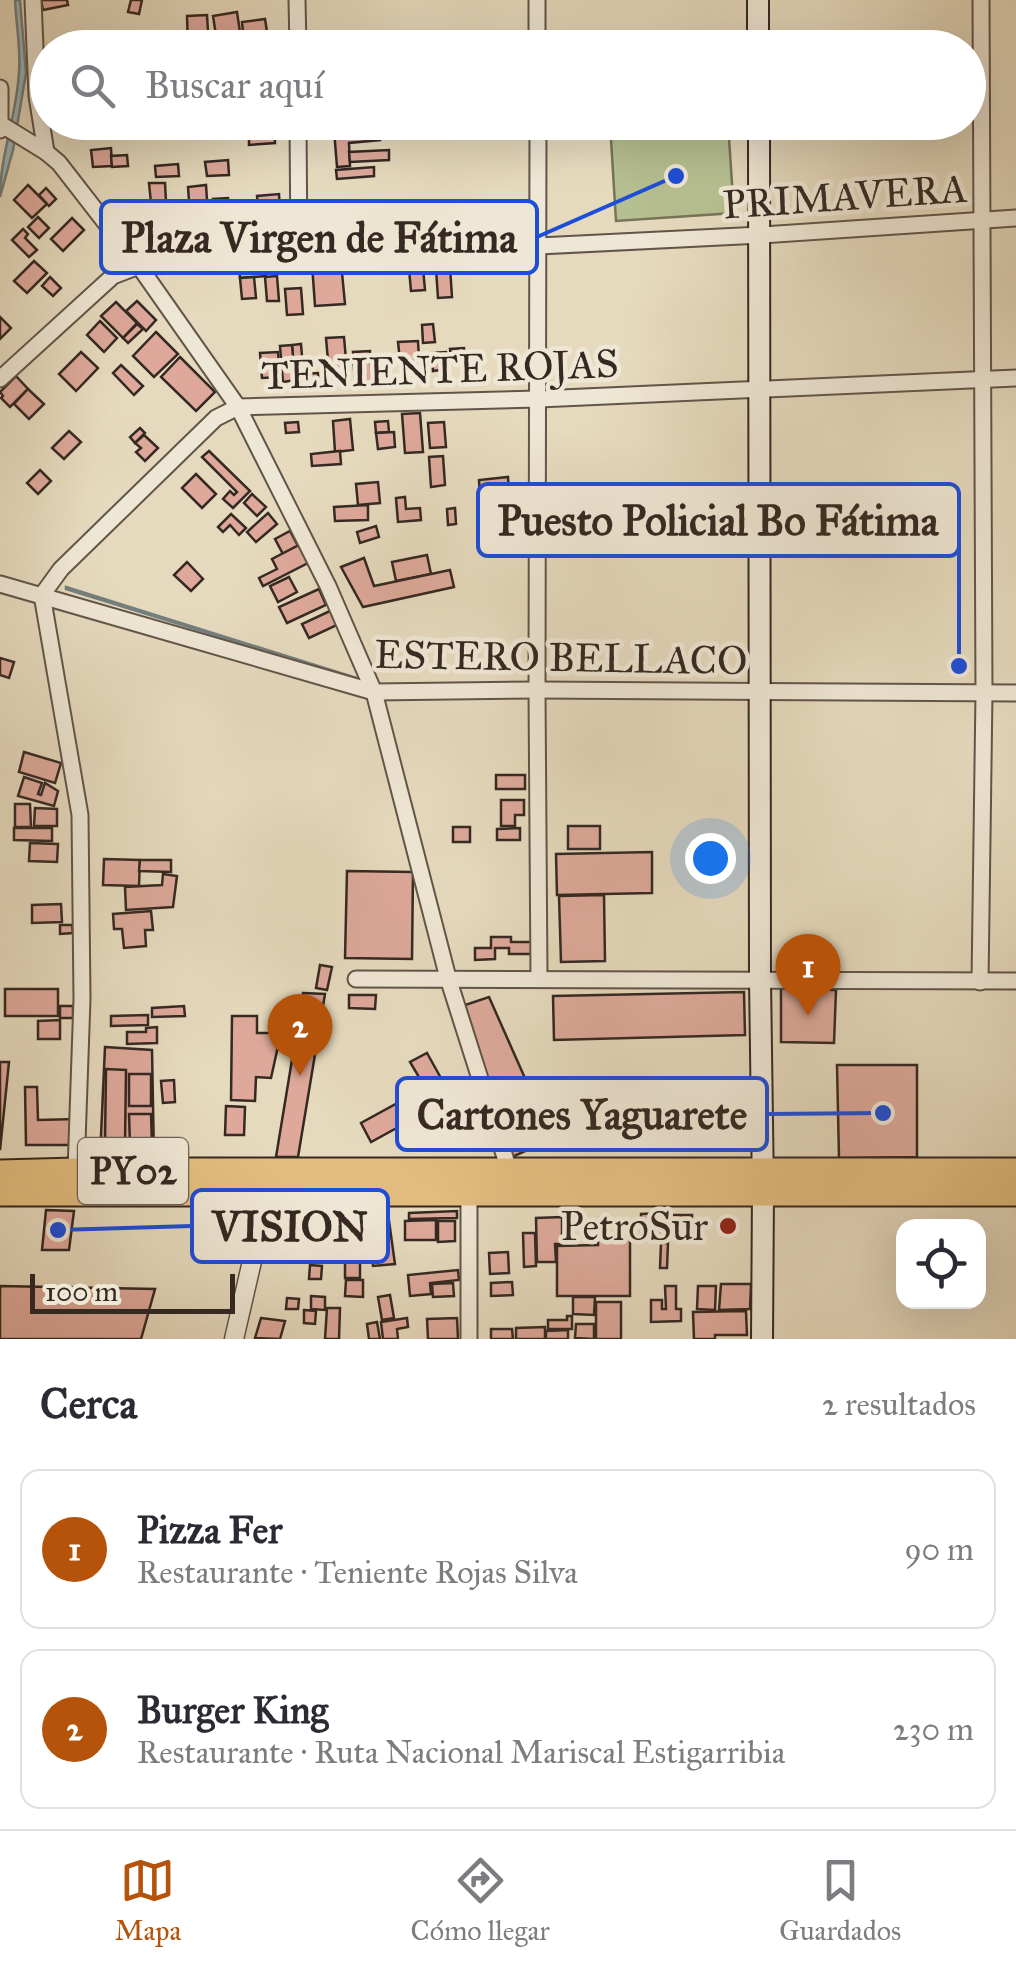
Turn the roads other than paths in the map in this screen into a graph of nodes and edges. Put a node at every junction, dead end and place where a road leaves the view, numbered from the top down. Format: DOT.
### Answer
graph roads {
  1 [pos="33,0"];
  2 [pos="297,0"];
  3 [pos="537,0"];
  4 [pos="758,0"];
  5 [pos="981,0"];
  6 [pos="34,30"];
  7 [pos="298,30"];
  8 [pos="537,30"];
  9 [pos="758,30"];
  10 [pos="979,30"];
  11 [pos="0,88"];
  12 [pos="8,131"];
  13 [pos="44,140"];
  14 [pos="298,140"];
  15 [pos="538,140"];
  16 [pos="760,140"];
  17 [pos="979,140"];
  18 [pos="46,152"];
  19 [pos="1016,218"];
  20 [pos="983,219"];
  21 [pos="761,235"];
  22 [pos="538,246"];
  23 [pos="299,256"];
  24 [pos="138,266"];
  25 [pos="1016,378"];
  26 [pos="0,379"];
  27 [pos="982,381"];
  28 [pos="760,390"];
  29 [pos="539,399"];
  30 [pos="238,408"];
  31 [pos="0,584"];
  32 [pos="42,595"];
  33 [pos="536,690"];
  34 [pos="374,692"];
  35 [pos="762,693"];
  36 [pos="984,693"];
  37 [pos="1016,693"];
  38 [pos="448,978"];
  39 [pos="356,979"];
  40 [pos="539,979"];
  41 [pos="760,980"];
  42 [pos="980,982"];
  43 [pos="1016,982"];
  44 [pos="76,1171"];
  45 [pos="1016,1171"];
  46 [pos="0,1172"];
  47 [pos="510,1172"];
  48 [pos="267,1182"];
  49 [pos="763,1182"];
  50 [pos="0,1192"];
  51 [pos="468,1193"];
  52 [pos="1016,1193"];
  53 [pos="234,1339"];
  54 [pos="469,1339"];
  55 [pos="762,1339"];
  1 -- 6 [label="street"];
  2 -- 7 [label="street"];
  3 -- 8 [label="street"];
  4 -- 9 [label="main road"];
  5 -- 10 [label="street"];
  11 -- 12 [label="street"];
  12 -- 18 [label="street"];
  13 -- 18 [label="street"];
  14 -- 23 [label="street"];
  15 -- 22 [label="street"];
  16 -- 21 [label="main road"];
  17 -- 20 [label="street"];
  18 -- 24 [label="street"];
  19 -- 20 [label="street, PRIMAVERA"];
  20 -- 21 [label="street, PRIMAVERA"];
  20 -- 27 [label="street"];
  21 -- 22 [label="street, PRIMAVERA"];
  21 -- 28 [label="main road"];
  22 -- 23 [label="street, PRIMAVERA"];
  22 -- 29 [label="street"];
  23 -- 24 [label="street, PRIMAVERA"];
  24 -- 26 [label="street, PRIMAVERA"];
  24 -- 30 [label="street"];
  25 -- 27 [label="street, TENIENTE ROJAS"];
  27 -- 28 [label="street, TENIENTE ROJAS"];
  27 -- 36 [label="street"];
  28 -- 29 [label="street, TENIENTE ROJAS"];
  28 -- 35 [label="main road"];
  29 -- 30 [label="street, TENIENTE ROJAS"];
  29 -- 33 [label="street"];
  30 -- 32 [label="street, TENIENTE ROJAS"];
  30 -- 34 [label="street"];
  31 -- 32 [label="street, ESTERO BELLACO"];
  32 -- 34 [label="street, ESTERO BELLACO"];
  32 -- 44 [label="street"];
  33 -- 34 [label="street, ESTERO BELLACO"];
  33 -- 35 [label="street, ESTERO BELLACO"];
  33 -- 40 [label="street"];
  34 -- 38 [label="street"];
  35 -- 36 [label="street, ESTERO BELLACO"];
  35 -- 41 [label="main road"];
  36 -- 37 [label="street, ESTERO BELLACO"];
  36 -- 42 [label="street"];
  38 -- 39 [label="street"];
  38 -- 40 [label="street"];
  38 -- 47 [label="street"];
  40 -- 41 [label="street"];
  41 -- 42 [label="street"];
  41 -- 49 [label="main road"];
  42 -- 43 [label="street"];
  44 -- 46 [label="highway, PY02"];
  44 -- 48 [label="highway, PY02"];
  45 -- 49 [label="highway, PY02"];
  47 -- 48 [label="highway, PY02"];
  47 -- 49 [label="highway, PY02"];
  48 -- 50 [label="highway, PY02"];
  48 -- 51 [label="highway, PY02"];
  48 -- 53 [label="street"];
  49 -- 51 [label="highway, PY02"];
  49 -- 52 [label="highway, PY02"];
  49 -- 55 [label="main road"];
  51 -- 54 [label="street"];
}
